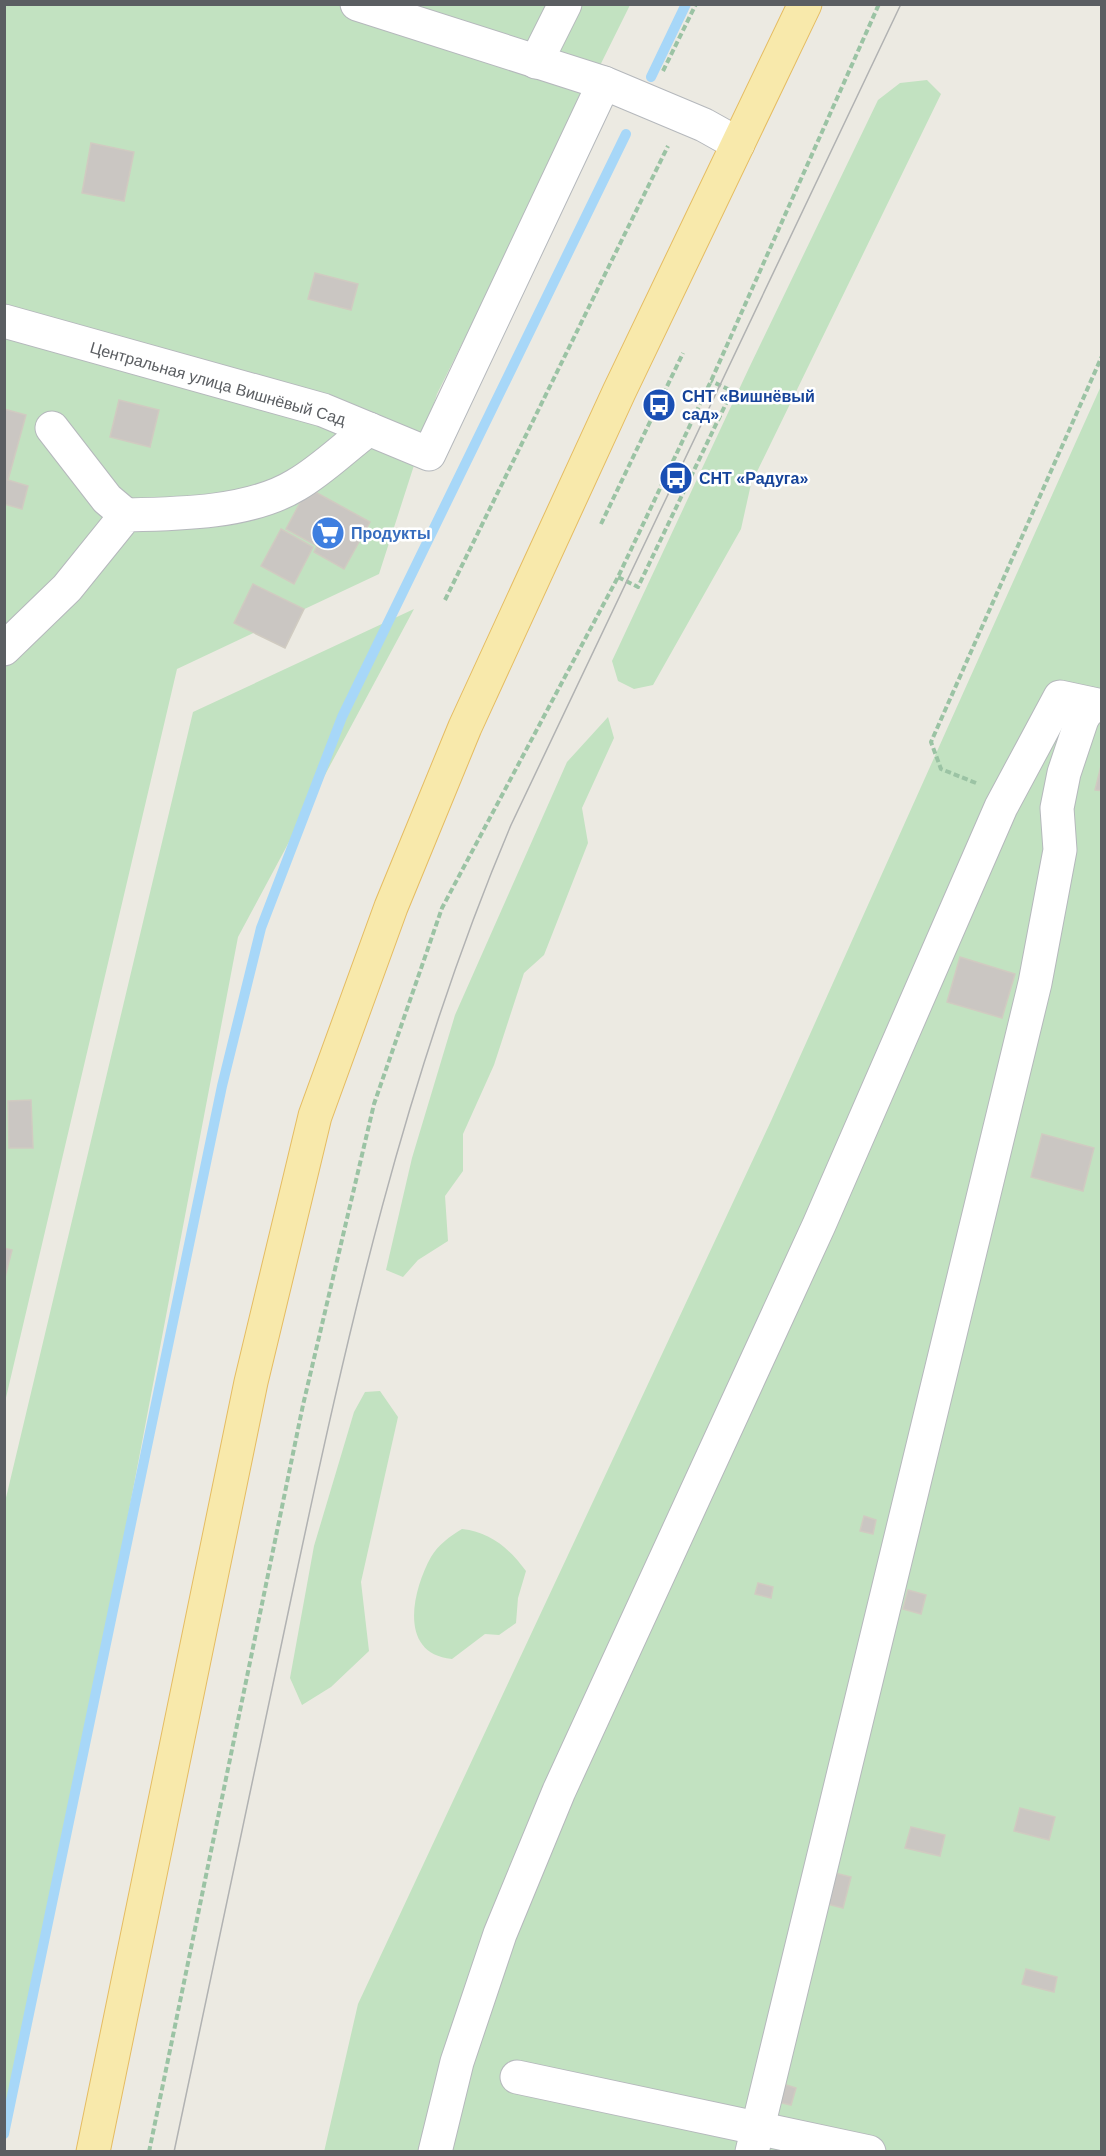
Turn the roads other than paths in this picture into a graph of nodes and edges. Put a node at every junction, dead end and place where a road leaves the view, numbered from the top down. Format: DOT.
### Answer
graph roads {
  1 [pos="357,4"];
  2 [pos="565,4"];
  3 [pos="805,4"];
  4 [pos="536,62"];
  5 [pos="603,83"];
  6 [pos="738,144"];
  7 [pos="4,321"];
  8 [pos="52,428"];
  9 [pos="369,429"];
  10 [pos="126,515"];
  11 [pos="4,649"];
  12 [pos="1096,705"];
  13 [pos="517,2077"];
  14 [pos="755,2139"];
  15 [pos="93,2151"];
  16 [pos="435,2151"];
  17 [pos="869,2151"];
  1 -- 4 [label="street"];
  2 -- 4 [label="street"];
  3 -- 6 [label="main road"];
  4 -- 5 [label="street"];
  5 -- 6 [label="street"];
  5 -- 9 [label="street, Центральная улица Вишнёвый Сад"];
  6 -- 15 [label="main road"];
  7 -- 9 [label="street, Центральная улица Вишнёвый Сад"];
  8 -- 10 [label="street"];
  9 -- 10 [label="street"];
  10 -- 11 [label="street"];
  12 -- 14 [label="street"];
  12 -- 16 [label="street"];
  13 -- 14 [label="street"];
  14 -- 17 [label="street"];
}
